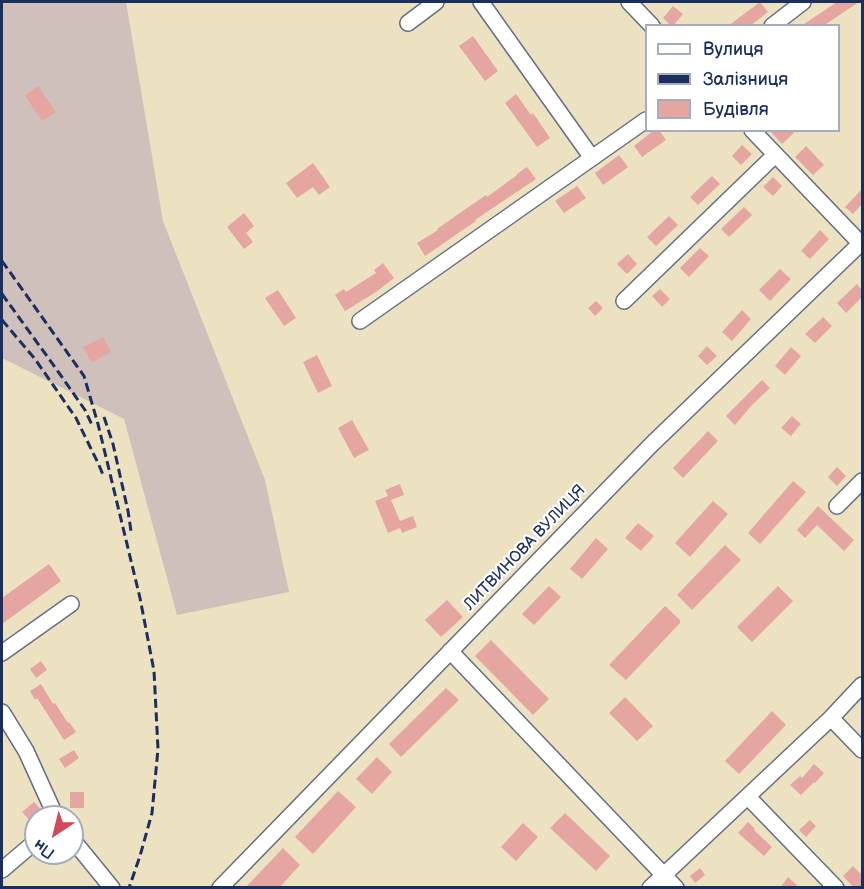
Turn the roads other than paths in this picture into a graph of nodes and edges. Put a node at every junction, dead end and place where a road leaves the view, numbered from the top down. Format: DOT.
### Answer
graph roads {
  1 [pos="436,2"];
  2 [pos="481,2"];
  3 [pos="629,2"];
  4 [pos="803,2"];
  5 [pos="408,23"];
  6 [pos="650,24"];
  7 [pos="775,24"];
  8 [pos="645,121"];
  9 [pos="754,132"];
  10 [pos="775,155"];
  11 [pos="592,158"];
  12 [pos="862,243"];
  13 [pos="624,301"];
  14 [pos="360,321"];
  15 [pos="862,481"];
  16 [pos="837,506"];
  17 [pos="71,604"];
  18 [pos="450,651"];
  19 [pos="2,653"];
  20 [pos="862,684"];
  21 [pos="2,712"];
  22 [pos="831,718"];
  23 [pos="862,750"];
  24 [pos="748,797"];
  25 [pos="51,805"];
  26 [pos="24,851"];
  27 [pos="84,854"];
  28 [pos="2,870"];
  29 [pos="663,874"];
  30 [pos="112,888"];
  31 [pos="220,888"];
  32 [pos="650,888"];
  33 [pos="675,888"];
  34 [pos="836,888"];
  1 -- 5 [label="street"];
  2 -- 11 [label="street"];
  3 -- 6 [label="street"];
  4 -- 7 [label="street"];
  8 -- 11 [label="street"];
  9 -- 10 [label="street"];
  10 -- 12 [label="street"];
  10 -- 13 [label="street"];
  11 -- 14 [label="street"];
  12 -- 18 [label="street, ЛИТВИНОВА ВУЛИЦЯ"];
  15 -- 16 [label="street"];
  17 -- 19 [label="street"];
  18 -- 29 [label="street"];
  18 -- 31 [label="street, ЛИТВИНОВА ВУЛИЦЯ"];
  20 -- 22 [label="street"];
  21 -- 25 [label="street"];
  22 -- 23 [label="street"];
  22 -- 24 [label="street"];
  24 -- 29 [label="street"];
  24 -- 34 [label="street"];
  26 -- 28 [label="street"];
  27 -- 30 [label="street"];
  29 -- 32 [label="street"];
  29 -- 33 [label="street"];
}
